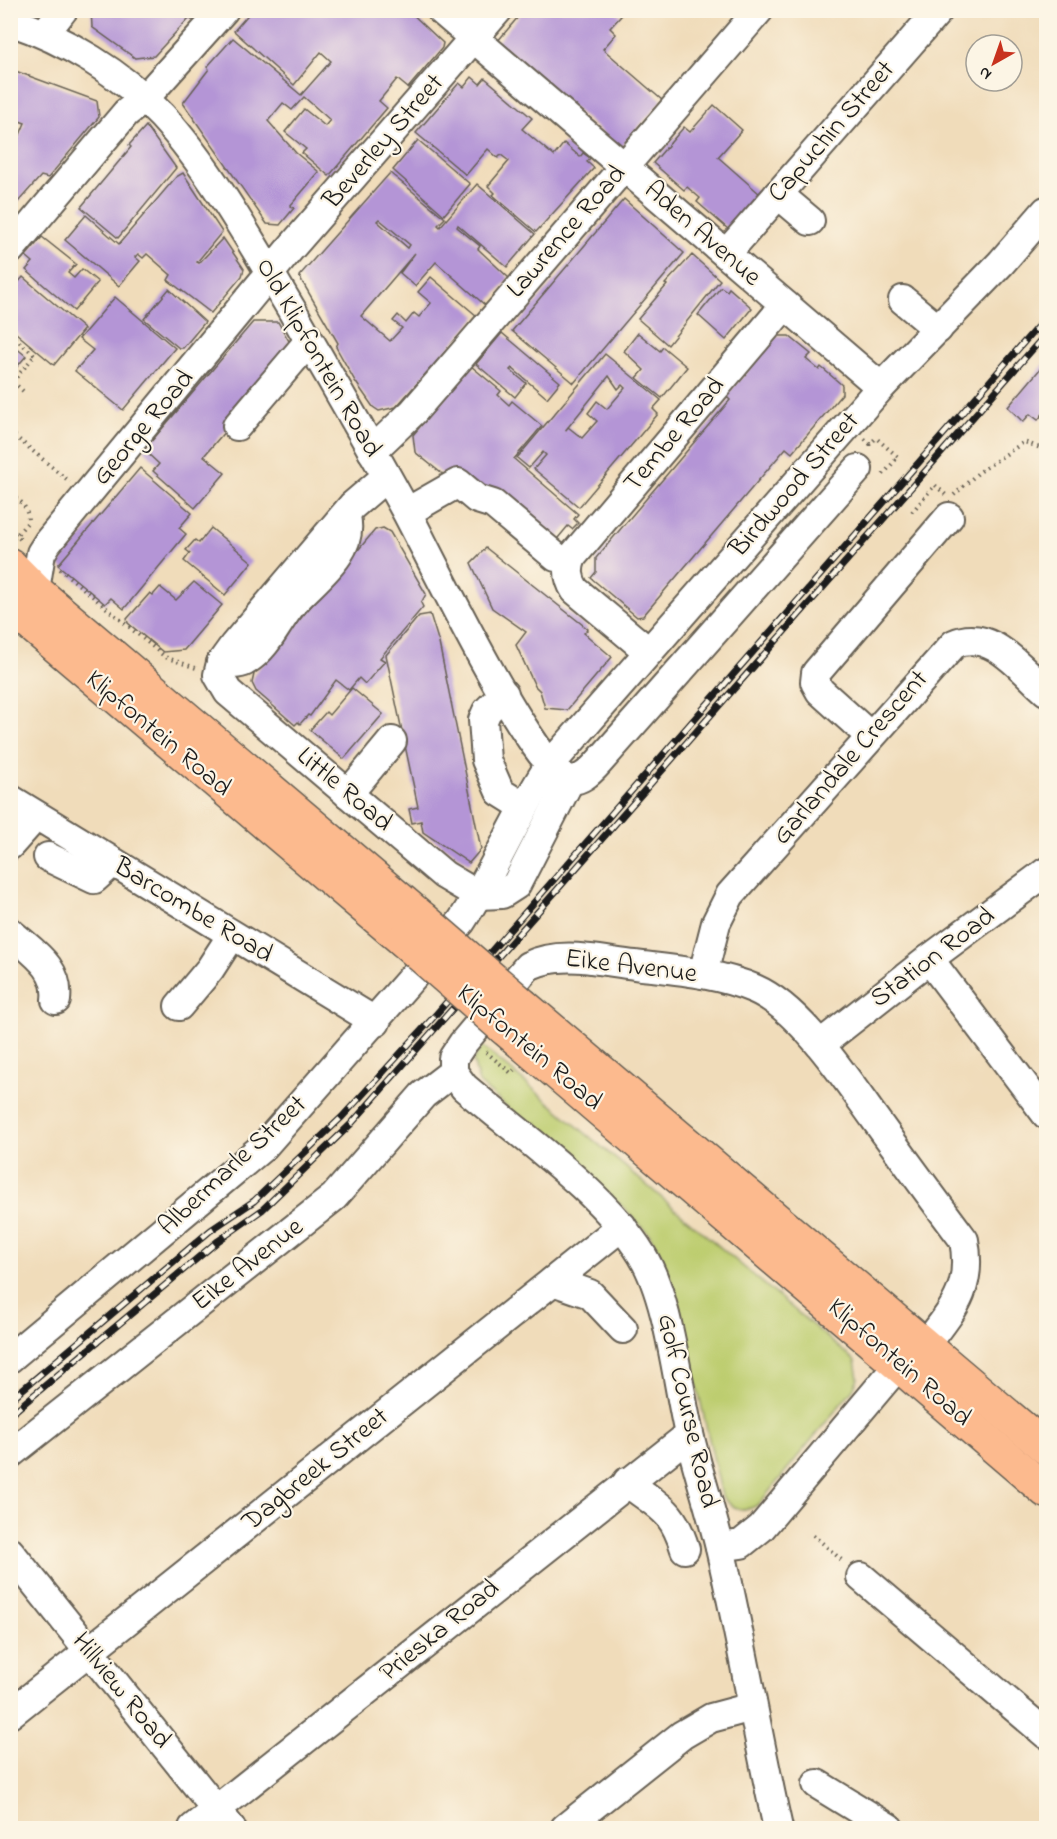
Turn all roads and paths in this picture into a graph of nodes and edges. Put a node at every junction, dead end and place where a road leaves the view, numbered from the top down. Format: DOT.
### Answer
graph roads {
  1 [pos="63,10"];
  2 [pos="224,10"];
  3 [pos="441,10"];
  4 [pos="498,10"];
  5 [pos="759,10"];
  6 [pos="939,10"];
  7 [pos="10,21"];
  8 [pos="45,33"];
  9 [pos="474,39"];
  10 [pos="144,99"];
  11 [pos="624,166"];
  12 [pos="778,194"];
  13 [pos="1047,211"];
  14 [pos="810,221"];
  15 [pos="10,250"];
  16 [pos="726,254"];
  17 [pos="271,274"];
  18 [pos="903,300"];
  19 [pos="785,305"];
  20 [pos="938,329"];
  21 [pos="10,334"];
  22 [pos="309,341"];
  23 [pos="12,383"];
  24 [pos="881,387"];
  25 [pos="24,392"];
  26 [pos="237,426"];
  27 [pos="10,432"];
  28 [pos="859,434"];
  29 [pos="1047,450"];
  30 [pos="372,451"];
  31 [pos="805,473"];
  32 [pos="867,476"];
  33 [pos="387,477"];
  34 [pos="10,496"];
  35 [pos="87,496"];
  36 [pos="832,498"];
  37 [pos="416,507"];
  38 [pos="912,512"];
  39 [pos="949,517"];
  40 [pos="10,542"];
  41 [pos="40,554"];
  42 [pos="562,562"];
  43 [pos="10,565"];
  44 [pos="20,608"];
  45 [pos="685,610"];
  46 [pos="713,633"];
  47 [pos="649,652"];
  48 [pos="219,669"];
  49 [pos="1047,691"];
  50 [pos="504,694"];
  51 [pos="870,736"];
  52 [pos="392,741"];
  53 [pos="559,773"];
  54 [pos="348,794"];
  55 [pos="10,799"];
  56 [pos="524,807"];
  57 [pos="36,816"];
  58 [pos="10,845"];
  59 [pos="48,858"];
  60 [pos="113,862"];
  61 [pos="1047,872"];
  62 [pos="478,895"];
  63 [pos="10,932"];
  64 [pos="232,935"];
  65 [pos="929,959"];
  66 [pos="703,974"];
  67 [pos="56,1000"];
  68 [pos="179,1006"];
  69 [pos="376,1022"];
  70 [pos="503,1027"];
  71 [pos="821,1044"];
  72 [pos="517,1067"];
  73 [pos="453,1072"];
  74 [pos="1047,1114"];
  75 [pos="622,1226"];
  76 [pos="553,1281"];
  77 [pos="623,1329"];
  78 [pos="913,1354"];
  79 [pos="10,1358"];
  80 [pos="689,1435"];
  81 [pos="1047,1448"];
  82 [pos="10,1454"];
  83 [pos="627,1482"];
  84 [pos="1047,1491"];
  85 [pos="813,1535"];
  86 [pos="720,1547"];
  87 [pos="685,1549"];
  88 [pos="10,1552"];
  89 [pos="853,1570"];
  90 [pos="89,1652"];
  91 [pos="752,1707"];
  92 [pos="10,1714"];
  93 [pos="1047,1734"];
  94 [pos="817,1784"];
  95 [pos="224,1819"];
  96 [pos="884,1827"];
  97 [pos="193,1828"];
  98 [pos="565,1828"];
  99 [pos="778,1828"];
  1 -- 8 [label="street"];
  2 -- 10 [label="street"];
  3 -- 9 [label="street, Aden Avenue"];
  4 -- 9 [label="street, Beverley Street"];
  5 -- 11 [label="street, Lawrence Road"];
  6 -- 12 [label="street, Capuchin Street"];
  7 -- 8 [label="street, Old Klipfontein Road"];
  8 -- 10 [label="street, Old Klipfontein Road"];
  9 -- 11 [label="street, Aden Avenue"];
  9 -- 17 [label="street, Beverley Street"];
  10 -- 15 [label="street"];
  10 -- 17 [label="street, Old Klipfontein Road"];
  11 -- 16 [label="street, Aden Avenue"];
  11 -- 30 [label="street, Lawrence Road"];
  12 -- 14 [label="street"];
  12 -- 16 [label="street, Capuchin Street"];
  13 -- 20 [label="street, Birdwood Street"];
  16 -- 19 [label="street, Aden Avenue"];
  17 -- 22 [label="street, Old Klipfontein Road"];
  17 -- 35 [label="street, George Road"];
  18 -- 20 [label="street"];
  19 -- 24 [label="street, Aden Avenue"];
  19 -- 42 [label="street, Tembe Road"];
  20 -- 24 [label="street, Birdwood Street"];
  21 -- 23 [label="path"];
  22 -- 26 [label="street"];
  22 -- 30 [label="street, Old Klipfontein Road"];
  23 -- 25 [label="path"];
  24 -- 31 [label="street, Birdwood Street"];
  27 -- 35 [label="path"];
  28 -- 32 [label="path"];
  29 -- 38 [label="path"];
  30 -- 33 [label="street, Old Klipfontein Road"];
  31 -- 36 [label="street"];
  31 -- 45 [label="street, Birdwood Street"];
  32 -- 36 [label="street"];
  33 -- 48 [label="street"];
  33 -- 50 [label="street, Old Klipfontein Road"];
  34 -- 40 [label="path, bridge"];
  35 -- 41 [label="street, George Road"];
  36 -- 46 [label="street"];
  37 -- 42 [label="street"];
  39 -- 51 [label="street"];
  41 -- 44 [label="street, George Road"];
  41 -- 48 [label="path"];
  42 -- 47 [label="street"];
  43 -- 44 [label="main road, Klipfontein Road"];
  44 -- 70 [label="main road, Klipfontein Road, bridge"];
  45 -- 46 [label="street"];
  45 -- 47 [label="street, Birdwood Street"];
  46 -- 53 [label="street"];
  47 -- 53 [label="street, Birdwood Street"];
  48 -- 54 [label="street, Little Road"];
  49 -- 51 [label="street, Garlandale Crescent"];
  50 -- 53 [label="street, Old Klipfontein Road"];
  50 -- 56 [label="street"];
  51 -- 66 [label="street, Garlandale Crescent"];
  52 -- 54 [label="street"];
  53 -- 56 [label="street"];
  53 -- 62 [label="street"];
  54 -- 62 [label="street, Little Road"];
  55 -- 57 [label="street, Barcombe Road"];
  56 -- 62 [label="street"];
  57 -- 58 [label="street"];
  57 -- 60 [label="street, Barcombe Road"];
  59 -- 60 [label="street"];
  60 -- 64 [label="street, Barcombe Road"];
  61 -- 65 [label="street, Station Road"];
  62 -- 69 [label="street, Albermarle Street"];
  63 -- 67 [label="street"];
  64 -- 68 [label="street"];
  64 -- 69 [label="street, Barcombe Road"];
  65 -- 71 [label="street, Station Road"];
  65 -- 74 [label="street"];
  66 -- 71 [label="street, Eike Avenue"];
  66 -- 73 [label="street, Eike Avenue"];
  69 -- 79 [label="street, Albermarle Street"];
  70 -- 72 [label="path"];
  70 -- 78 [label="main road, Klipfontein Road"];
  71 -- 78 [label="street, Eike Avenue"];
  73 -- 75 [label="street, Golf Course Road"];
  73 -- 82 [label="street, Eike Avenue"];
  75 -- 76 [label="street, Dagbreek Street"];
  75 -- 80 [label="street, Golf Course Road"];
  76 -- 77 [label="street"];
  76 -- 90 [label="street, Dagbreek Street"];
  78 -- 81 [label="main road, Klipfontein Road"];
  78 -- 84 [label="main road, Klipfontein Road"];
  78 -- 86 [label="street"];
  80 -- 83 [label="street, Prieska Road"];
  80 -- 86 [label="street, Golf Course Road"];
  83 -- 87 [label="street"];
  83 -- 95 [label="street, Prieska Road"];
  85 -- 89 [label="path"];
  86 -- 91 [label="street, Golf Course Road"];
  88 -- 90 [label="street, Hillview Road"];
  89 -- 93 [label="street"];
  90 -- 92 [label="street, Dagbreek Street"];
  90 -- 95 [label="street, Hillview Road"];
  91 -- 98 [label="street"];
  91 -- 99 [label="street, Golf Course Road"];
  94 -- 96 [label="street"];
  95 -- 97 [label="street, Prieska Road"];
}
